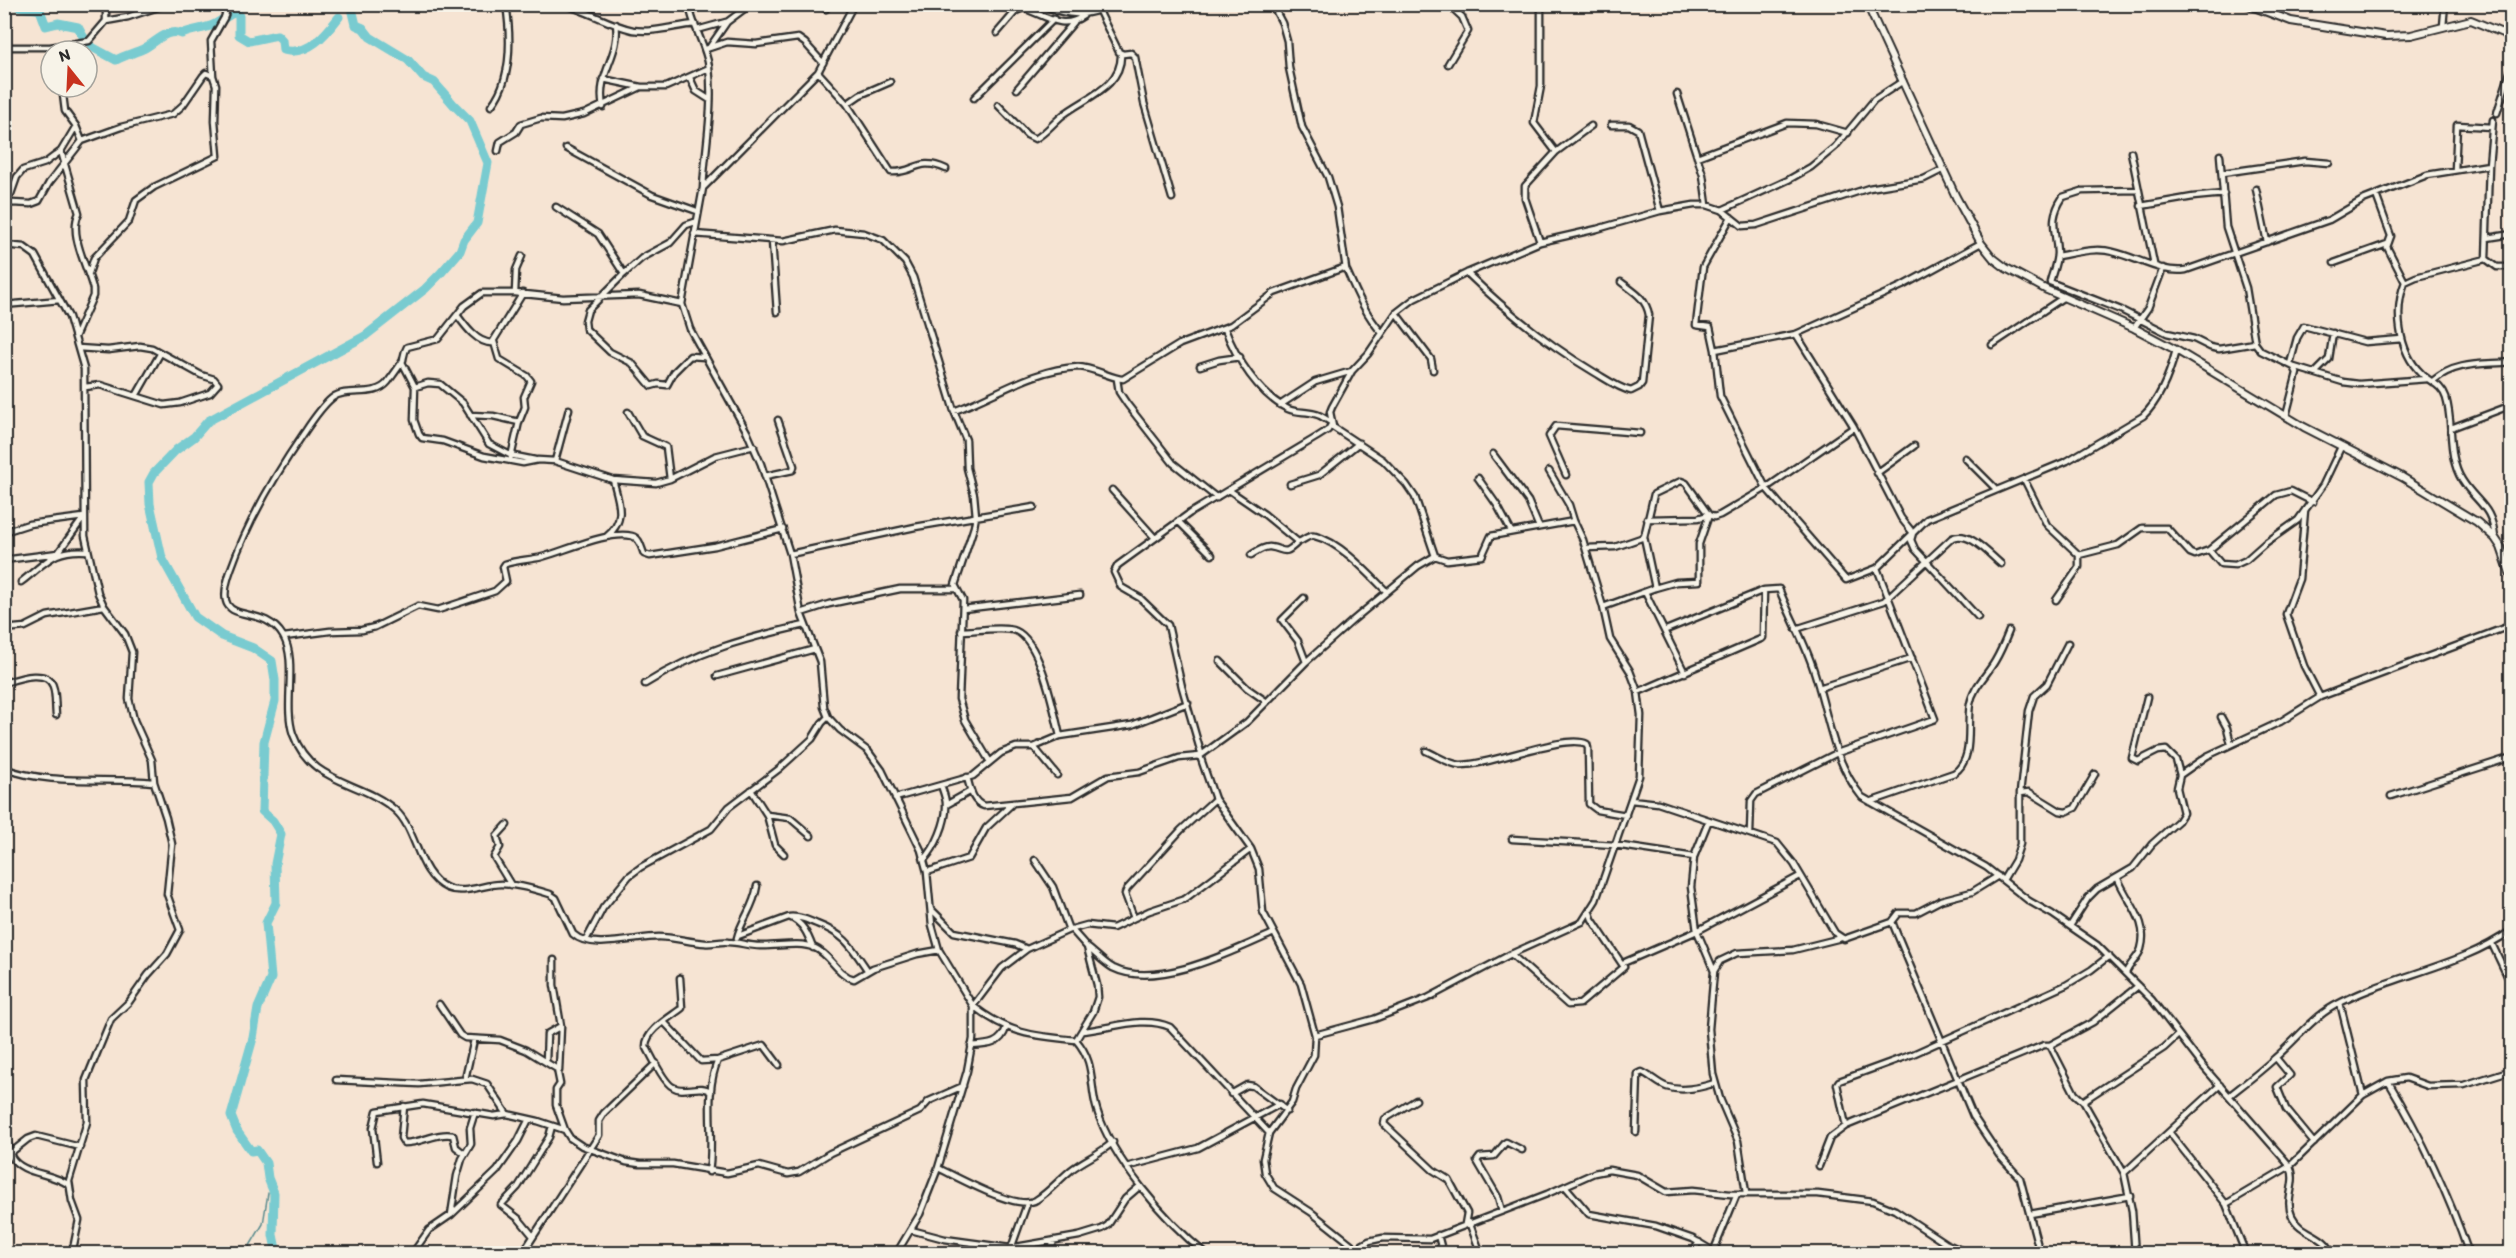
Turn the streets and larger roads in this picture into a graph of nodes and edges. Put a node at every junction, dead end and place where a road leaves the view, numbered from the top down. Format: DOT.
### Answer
graph roads {
  1 [pos="106,4"];
  2 [pos="167,4"];
  3 [pos="229,4"];
  4 [pos="506,4"];
  5 [pos="562,4"];
  6 [pos="689,4"];
  7 [pos="751,4"];
  8 [pos="819,4"];
  9 [pos="854,4"];
  10 [pos="1040,4"];
  11 [pos="1114,4"];
  12 [pos="1272,4"];
  13 [pos="1448,4"];
  14 [pos="1541,4"];
  15 [pos="1867,4"];
  16 [pos="2445,4"];
  17 [pos="2248,5"];
  18 [pos="826,9"];
  19 [pos="1099,11"];
  20 [pos="1083,16"];
  21 [pos="1054,19"];
  22 [pos="106,21"];
  23 [pos="726,22"];
  24 [pos="1074,22"];
  25 [pos="616,24"];
  26 [pos="694,24"];
  27 [pos="2443,26"];
  28 [pos="697,30"];
  29 [pos="997,33"];
  30 [pos="2511,37"];
  31 [pos="91,39"];
  32 [pos="4,47"];
  33 [pos="39,48"];
  34 [pos="707,48"];
  35 [pos="1121,54"];
  36 [pos="823,63"];
  37 [pos="1448,64"];
  38 [pos="2511,66"];
  39 [pos="709,68"];
  40 [pos="818,72"];
  41 [pos="213,76"];
  42 [pos="690,78"];
  43 [pos="603,79"];
  44 [pos="1903,81"];
  45 [pos="890,82"];
  46 [pos="641,87"];
  47 [pos="1017,89"];
  48 [pos="1677,94"];
  49 [pos="974,98"];
  50 [pos="63,99"];
  51 [pos="710,100"];
  52 [pos="847,104"];
  53 [pos="998,105"];
  54 [pos="492,106"];
  55 [pos="603,107"];
  56 [pos="2497,113"];
  57 [pos="2493,120"];
  58 [pos="1611,125"];
  59 [pos="76,126"];
  60 [pos="1591,126"];
  61 [pos="2492,127"];
  62 [pos="1848,132"];
  63 [pos="82,141"];
  64 [pos="566,148"];
  65 [pos="62,151"];
  66 [pos="498,151"];
  67 [pos="1556,152"];
  68 [pos="2131,152"];
  69 [pos="2220,155"];
  70 [pos="1697,157"];
  71 [pos="66,161"];
  72 [pos="2329,163"];
  73 [pos="2489,165"];
  74 [pos="946,169"];
  75 [pos="1942,170"];
  76 [pos="2455,170"];
  77 [pos="2222,173"];
  78 [pos="703,188"];
  79 [pos="2256,189"];
  80 [pos="2138,190"];
  81 [pos="2224,194"];
  82 [pos="2376,195"];
  83 [pos="4,197"];
  84 [pos="1172,198"];
  85 [pos="1707,205"];
  86 [pos="4,206"];
  87 [pos="2141,206"];
  88 [pos="556,207"];
  89 [pos="1722,210"];
  90 [pos="697,211"];
  91 [pos="1660,211"];
  92 [pos="1731,217"];
  93 [pos="695,222"];
  94 [pos="694,234"];
  95 [pos="2511,234"];
  96 [pos="2487,238"];
  97 [pos="772,241"];
  98 [pos="1540,242"];
  99 [pos="2266,242"];
  100 [pos="1981,243"];
  101 [pos="2387,244"];
  102 [pos="4,245"];
  103 [pos="2234,254"];
  104 [pos="522,256"];
  105 [pos="2057,256"];
  106 [pos="2486,259"];
  107 [pos="2334,263"];
  108 [pos="2154,264"];
  109 [pos="2511,267"];
  110 [pos="2163,268"];
  111 [pos="1346,269"];
  112 [pos="89,273"];
  113 [pos="1467,273"];
  114 [pos="624,274"];
  115 [pos="1621,282"];
  116 [pos="2050,282"];
  117 [pos="2405,282"];
  118 [pos="2047,290"];
  119 [pos="515,292"];
  120 [pos="523,293"];
  121 [pos="603,297"];
  122 [pos="2064,297"];
  123 [pos="60,300"];
  124 [pos="682,304"];
  125 [pos="4,306"];
  126 [pos="777,312"];
  127 [pos="1396,313"];
  128 [pos="457,315"];
  129 [pos="2141,321"];
  130 [pos="1225,328"];
  131 [pos="2134,328"];
  132 [pos="1382,333"];
  133 [pos="2333,333"];
  134 [pos="1796,334"];
  135 [pos="75,337"];
  136 [pos="2402,339"];
  137 [pos="494,342"];
  138 [pos="2255,344"];
  139 [pos="1992,345"];
  140 [pos="4,348"];
  141 [pos="78,348"];
  142 [pos="1715,350"];
  143 [pos="2176,350"];
  144 [pos="160,354"];
  145 [pos="704,357"];
  146 [pos="1240,357"];
  147 [pos="7,361"];
  148 [pos="402,362"];
  149 [pos="2511,362"];
  150 [pos="1200,366"];
  151 [pos="2292,366"];
  152 [pos="1433,370"];
  153 [pos="1352,371"];
  154 [pos="2315,373"];
  155 [pos="1117,379"];
  156 [pos="2431,379"];
  157 [pos="85,387"];
  158 [pos="415,387"];
  159 [pos="136,396"];
  160 [pos="1280,405"];
  161 [pos="2511,405"];
  162 [pos="569,409"];
  163 [pos="954,411"];
  164 [pos="628,412"];
  165 [pos="470,415"];
  166 [pos="2286,416"];
  167 [pos="778,420"];
  168 [pos="519,422"];
  169 [pos="1332,423"];
  170 [pos="1854,427"];
  171 [pos="2451,428"];
  172 [pos="1640,433"];
  173 [pos="1359,443"];
  174 [pos="754,446"];
  175 [pos="1914,446"];
  176 [pos="2341,447"];
  177 [pos="1493,454"];
  178 [pos="511,458"];
  179 [pos="1965,458"];
  180 [pos="555,462"];
  181 [pos="1549,471"];
  182 [pos="1877,473"];
  183 [pos="1566,475"];
  184 [pos="765,476"];
  185 [pos="1478,478"];
  186 [pos="670,479"];
  187 [pos="2024,479"];
  188 [pos="613,480"];
  189 [pos="1290,484"];
  190 [pos="1766,488"];
  191 [pos="1112,490"];
  192 [pos="1229,490"];
  193 [pos="1997,490"];
  194 [pos="1217,498"];
  195 [pos="2313,501"];
  196 [pos="1034,507"];
  197 [pos="2305,510"];
  198 [pos="1709,515"];
  199 [pos="976,516"];
  200 [pos="84,517"];
  201 [pos="1647,519"];
  202 [pos="1178,521"];
  203 [pos="1574,521"];
  204 [pos="618,523"];
  205 [pos="1539,527"];
  206 [pos="783,529"];
  207 [pos="1511,531"];
  208 [pos="4,532"];
  209 [pos="1913,533"];
  210 [pos="622,536"];
  211 [pos="1644,537"];
  212 [pos="1155,538"];
  213 [pos="2495,538"];
  214 [pos="603,539"];
  215 [pos="1298,542"];
  216 [pos="1586,548"];
  217 [pos="2209,550"];
  218 [pos="88,551"];
  219 [pos="58,553"];
  220 [pos="790,554"];
  221 [pos="1212,555"];
  222 [pos="1251,555"];
  223 [pos="2079,555"];
  224 [pos="1435,556"];
  225 [pos="4,560"];
  226 [pos="1926,562"];
  227 [pos="2001,564"];
  228 [pos="1877,568"];
  229 [pos="2511,579"];
  230 [pos="21,582"];
  231 [pos="1655,588"];
  232 [pos="955,589"];
  233 [pos="1764,590"];
  234 [pos="1387,592"];
  235 [pos="1645,592"];
  236 [pos="1080,595"];
  237 [pos="1889,597"];
  238 [pos="1304,598"];
  239 [pos="2056,600"];
  240 [pos="104,606"];
  241 [pos="1603,607"];
  242 [pos="963,609"];
  243 [pos="801,613"];
  244 [pos="1978,617"];
  245 [pos="805,625"];
  246 [pos="2511,625"];
  247 [pos="4,629"];
  248 [pos="1796,629"];
  249 [pos="1666,630"];
  250 [pos="961,631"];
  251 [pos="2009,631"];
  252 [pos="284,637"];
  253 [pos="2068,643"];
  254 [pos="815,649"];
  255 [pos="1912,658"];
  256 [pos="1220,661"];
  257 [pos="1306,662"];
  258 [pos="1685,673"];
  259 [pos="717,676"];
  260 [pos="4,683"];
  261 [pos="645,684"];
  262 [pos="1819,687"];
  263 [pos="1638,692"];
  264 [pos="2147,697"];
  265 [pos="2320,697"];
  266 [pos="1267,702"];
  267 [pos="1188,704"];
  268 [pos="56,715"];
  269 [pos="828,717"];
  270 [pos="2221,717"];
  271 [pos="1060,736"];
  272 [pos="2231,744"];
  273 [pos="1034,747"];
  274 [pos="1426,751"];
  275 [pos="1837,753"];
  276 [pos="1201,754"];
  277 [pos="2511,757"];
  278 [pos="990,762"];
  279 [pos="4,768"];
  280 [pos="2095,774"];
  281 [pos="1057,775"];
  282 [pos="2180,775"];
  283 [pos="967,777"];
  284 [pos="154,782"];
  285 [pos="941,785"];
  286 [pos="751,790"];
  287 [pos="971,791"];
  288 [pos="2020,793"];
  289 [pos="2391,796"];
  290 [pos="895,798"];
  291 [pos="1215,799"];
  292 [pos="1631,800"];
  293 [pos="1870,802"];
  294 [pos="1013,803"];
  295 [pos="946,805"];
  296 [pos="767,815"];
  297 [pos="1626,815"];
  298 [pos="1709,820"];
  299 [pos="507,825"];
  300 [pos="1750,834"];
  301 [pos="811,837"];
  302 [pos="1512,839"];
  303 [pos="1615,845"];
  304 [pos="1251,849"];
  305 [pos="784,854"];
  306 [pos="1694,857"];
  307 [pos="924,860"];
  308 [pos="1035,861"];
  309 [pos="927,872"];
  310 [pos="1800,876"];
  311 [pos="1998,876"];
  312 [pos="2118,879"];
  313 [pos="2003,880"];
  314 [pos="511,885"];
  315 [pos="758,886"];
  316 [pos="930,909"];
  317 [pos="1591,910"];
  318 [pos="789,917"];
  319 [pos="1134,918"];
  320 [pos="1892,922"];
  321 [pos="2070,926"];
  322 [pos="1070,930"];
  323 [pos="2511,930"];
  324 [pos="1697,931"];
  325 [pos="1274,933"];
  326 [pos="738,936"];
  327 [pos="1841,938"];
  328 [pos="586,940"];
  329 [pos="736,943"];
  330 [pos="2492,944"];
  331 [pos="1087,947"];
  332 [pos="813,948"];
  333 [pos="1027,949"];
  334 [pos="939,950"];
  335 [pos="1511,954"];
  336 [pos="2109,956"];
  337 [pos="554,960"];
  338 [pos="1623,963"];
  339 [pos="868,971"];
  340 [pos="1714,971"];
  341 [pos="2126,973"];
  342 [pos="680,978"];
  343 [pos="2138,986"];
  344 [pos="2511,986"];
  345 [pos="439,1004"];
  346 [pos="2340,1004"];
  347 [pos="973,1006"];
  348 [pos="664,1022"];
  349 [pos="561,1026"];
  350 [pos="1006,1028"];
  351 [pos="1082,1031"];
  352 [pos="1316,1035"];
  353 [pos="2178,1035"];
  354 [pos="474,1040"];
  355 [pos="1076,1040"];
  356 [pos="1941,1042"];
  357 [pos="2050,1045"];
  358 [pos="971,1046"];
  359 [pos="2276,1058"];
  360 [pos="718,1060"];
  361 [pos="546,1062"];
  362 [pos="656,1064"];
  363 [pos="779,1065"];
  364 [pos="2511,1070"];
  365 [pos="559,1071"];
  366 [pos="465,1079"];
  367 [pos="336,1080"];
  368 [pos="1957,1081"];
  369 [pos="2388,1081"];
  370 [pos="1715,1083"];
  371 [pos="963,1086"];
  372 [pos="2220,1086"];
  373 [pos="711,1092"];
  374 [pos="1231,1094"];
  375 [pos="2363,1095"];
  376 [pos="2229,1096"];
  377 [pos="1416,1100"];
  378 [pos="2083,1101"];
  379 [pos="1280,1104"];
  380 [pos="404,1106"];
  381 [pos="1287,1111"];
  382 [pos="476,1112"];
  383 [pos="507,1114"];
  384 [pos="1254,1117"];
  385 [pos="529,1119"];
  386 [pos="552,1126"];
  387 [pos="1846,1126"];
  388 [pos="4,1128"];
  389 [pos="565,1130"];
  390 [pos="1636,1132"];
  391 [pos="2169,1132"];
  392 [pos="1269,1133"];
  393 [pos="1113,1142"];
  394 [pos="2314,1143"];
  395 [pos="80,1148"];
  396 [pos="591,1148"];
  397 [pos="1522,1150"];
  398 [pos="465,1154"];
  399 [pos="11,1155"];
  400 [pos="4,1158"];
  401 [pos="377,1162"];
  402 [pos="1819,1166"];
  403 [pos="2290,1166"];
  404 [pos="1126,1167"];
  405 [pos="938,1168"];
  406 [pos="710,1172"];
  407 [pos="2124,1173"];
  408 [pos="69,1185"];
  409 [pos="1140,1186"];
  410 [pos="1565,1186"];
  411 [pos="1746,1193"];
  412 [pos="1737,1194"];
  413 [pos="2130,1196"];
  414 [pos="1026,1204"];
  415 [pos="2226,1204"];
  416 [pos="1502,1211"];
  417 [pos="2030,1214"];
  418 [pos="451,1215"];
  419 [pos="1467,1223"];
  420 [pos="911,1230"];
  421 [pos="1438,1235"];
  422 [pos="533,1236"];
  423 [pos="1054,1240"];
  424 [pos="1698,1242"];
  425 [pos="1197,1247"];
  426 [pos="1009,1251"];
  427 [pos="1360,1252"];
  428 [pos="1716,1252"];
  429 [pos="72,1254"];
  430 [pos="412,1254"];
  431 [pos="522,1254"];
  432 [pos="896,1254"];
  433 [pos="1050,1254"];
  434 [pos="1189,1254"];
  435 [pos="1206,1254"];
  436 [pos="1443,1254"];
  437 [pos="1481,1254"];
  438 [pos="1692,1254"];
  439 [pos="1970,1254"];
  440 [pos="2040,1254"];
  441 [pos="2135,1254"];
  442 [pos="2246,1254"];
  443 [pos="2332,1254"];
  444 [pos="2469,1254"];
  1 -- 22 [label="street"];
  2 -- 22 [label="street"];
  3 -- 41 [label="street"];
  4 -- 54 [label="street"];
  5 -- 25 [label="street"];
  6 -- 26 [label="street"];
  7 -- 23 [label="street"];
  8 -- 18 [label="street"];
  9 -- 36 [label="street"];
  10 -- 20 [label="street"];
  11 -- 19 [label="street"];
  12 -- 111 [label="street"];
  13 -- 37 [label="street"];
  14 -- 67 [label="street"];
  15 -- 44 [label="street"];
  16 -- 27 [label="street"];
  17 -- 27 [label="street"];
  19 -- 20 [label="street"];
  19 -- 35 [label="street"];
  20 -- 24 [label="street"];
  21 -- 24 [label="street"];
  21 -- 29 [label="street"];
  21 -- 49 [label="street"];
  22 -- 31 [label="street"];
  23 -- 28 [label="street"];
  23 -- 34 [label="street"];
  24 -- 47 [label="street"];
  25 -- 26 [label="street"];
  25 -- 43 [label="street"];
  26 -- 28 [label="street"];
  27 -- 30 [label="street"];
  28 -- 34 [label="street"];
  32 -- 33 [label="street"];
  34 -- 36 [label="street"];
  34 -- 39 [label="street"];
  35 -- 53 [label="street"];
  35 -- 84 [label="street"];
  36 -- 40 [label="street"];
  38 -- 56 [label="street"];
  39 -- 42 [label="street"];
  39 -- 51 [label="street"];
  40 -- 52 [label="street"];
  40 -- 78 [label="street"];
  41 -- 63 [label="street"];
  41 -- 112 [label="street"];
  42 -- 46 [label="street"];
  42 -- 51 [label="street"];
  43 -- 46 [label="street"];
  43 -- 55 [label="street"];
  44 -- 62 [label="street"];
  44 -- 75 [label="street"];
  45 -- 52 [label="street"];
  46 -- 55 [label="street"];
  48 -- 70 [label="street"];
  50 -- 59 [label="street"];
  51 -- 78 [label="street"];
  52 -- 74 [label="street"];
  55 -- 66 [label="street"];
  57 -- 61 [label="street"];
  58 -- 91 [label="street"];
  59 -- 63 [label="street"];
  59 -- 65 [label="street"];
  60 -- 67 [label="street"];
  61 -- 73 [label="street"];
  61 -- 76 [label="street"];
  62 -- 70 [label="street"];
  62 -- 89 [label="street"];
  63 -- 71 [label="street"];
  64 -- 90 [label="street"];
  65 -- 71 [label="street"];
  65 -- 83 [label="street"];
  67 -- 98 [label="street"];
  68 -- 80 [label="street"];
  69 -- 77 [label="street"];
  70 -- 85 [label="street"];
  71 -- 86 [label="street"];
  71 -- 112 [label="street"];
  72 -- 77 [label="street"];
  73 -- 76 [label="street"];
  73 -- 96 [label="street"];
  75 -- 92 [label="street"];
  75 -- 100 [label="street"];
  76 -- 82 [label="street"];
  77 -- 81 [label="street"];
  78 -- 90 [label="street"];
  79 -- 99 [label="street"];
  80 -- 87 [label="street"];
  80 -- 105 [label="street"];
  81 -- 87 [label="street"];
  81 -- 103 [label="street"];
  82 -- 99 [label="street"];
  82 -- 101 [label="street"];
  85 -- 89 [label="street"];
  85 -- 91 [label="street"];
  87 -- 108 [label="street"];
  88 -- 114 [label="street"];
  89 -- 92 [label="street"];
  90 -- 93 [label="street"];
  91 -- 98 [label="street"];
  92 -- 142 [label="street"];
  93 -- 94 [label="street"];
  93 -- 114 [label="street"];
  94 -- 97 [label="street"];
  94 -- 124 [label="street"];
  95 -- 96 [label="street"];
  96 -- 106 [label="street"];
  97 -- 126 [label="street"];
  97 -- 163 [label="street"];
  98 -- 113 [label="street"];
  99 -- 103 [label="street"];
  100 -- 118 [label="street"];
  100 -- 134 [label="street"];
  101 -- 107 [label="street"];
  101 -- 117 [label="street"];
  102 -- 123 [label="street"];
  103 -- 110 [label="street"];
  103 -- 138 [label="street"];
  104 -- 119 [label="street"];
  105 -- 108 [label="street"];
  105 -- 116 [label="street"];
  106 -- 109 [label="street"];
  106 -- 117 [label="street"];
  108 -- 110 [label="street"];
  110 -- 129 [label="street"];
  111 -- 130 [label="street"];
  111 -- 132 [label="street"];
  112 -- 135 [label="street"];
  113 -- 115 [label="street"];
  113 -- 127 [label="street"];
  114 -- 121 [label="street"];
  116 -- 118 [label="street"];
  116 -- 129 [label="street"];
  117 -- 136 [label="street"];
  118 -- 122 [label="street"];
  119 -- 120 [label="street"];
  119 -- 128 [label="street"];
  120 -- 121 [label="street"];
  120 -- 137 [label="street"];
  121 -- 124 [label="street"];
  121 -- 145 [label="street"];
  122 -- 131 [label="street"];
  122 -- 139 [label="street"];
  123 -- 125 [label="street"];
  123 -- 135 [label="street"];
  124 -- 145 [label="street"];
  127 -- 132 [label="street"];
  127 -- 152 [label="street"];
  128 -- 137 [label="street"];
  128 -- 148 [label="street"];
  129 -- 131 [label="street"];
  129 -- 138 [label="street"];
  130 -- 146 [label="street"];
  130 -- 155 [label="street"];
  131 -- 143 [label="street"];
  132 -- 153 [label="street"];
  133 -- 136 [label="street"];
  133 -- 151 [label="street"];
  133 -- 154 [label="street"];
  134 -- 142 [label="street"];
  134 -- 170 [label="street"];
  135 -- 141 [label="street"];
  136 -- 156 [label="street"];
  137 -- 168 [label="street"];
  138 -- 151 [label="street"];
  140 -- 147 [label="street"];
  141 -- 144 [label="street"];
  141 -- 157 [label="street"];
  142 -- 190 [label="street"];
  143 -- 166 [label="street"];
  143 -- 187 [label="street"];
  144 -- 159 [label="street"];
  144 -- 159 [label="street"];
  145 -- 174 [label="street"];
  146 -- 150 [label="street"];
  146 -- 160 [label="street"];
  148 -- 158 [label="street"];
  148 -- 252 [label="street"];
  149 -- 156 [label="street"];
  151 -- 154 [label="street"];
  151 -- 166 [label="street"];
  153 -- 160 [label="street"];
  153 -- 169 [label="street"];
  154 -- 156 [label="street"];
  155 -- 163 [label="street"];
  155 -- 194 [label="street"];
  156 -- 171 [label="street"];
  157 -- 159 [label="street"];
  157 -- 200 [label="street"];
  158 -- 165 [label="street"];
  158 -- 178 [label="street"];
  160 -- 169 [label="street"];
  161 -- 171 [label="street"];
  162 -- 180 [label="street"];
  163 -- 199 [label="street"];
  164 -- 186 [label="street"];
  165 -- 168 [label="street"];
  165 -- 178 [label="street"];
  166 -- 176 [label="street"];
  167 -- 184 [label="street"];
  168 -- 178 [label="street"];
  169 -- 173 [label="street"];
  169 -- 192 [label="street"];
  170 -- 182 [label="street"];
  170 -- 190 [label="street"];
  171 -- 213 [label="street"];
  172 -- 183 [label="street"];
  173 -- 189 [label="street"];
  173 -- 224 [label="street"];
  174 -- 184 [label="street"];
  174 -- 186 [label="street"];
  175 -- 182 [label="street"];
  176 -- 195 [label="street"];
  176 -- 213 [label="street"];
  177 -- 205 [label="street"];
  178 -- 180 [label="street"];
  179 -- 193 [label="street"];
  180 -- 188 [label="street"];
  181 -- 203 [label="street"];
  182 -- 209 [label="street"];
  184 -- 206 [label="street"];
  185 -- 207 [label="street"];
  186 -- 188 [label="street"];
  187 -- 193 [label="street"];
  187 -- 223 [label="street"];
  188 -- 204 [label="street"];
  190 -- 198 [label="street"];
  190 -- 228 [label="street"];
  191 -- 212 [label="street"];
  192 -- 194 [label="street"];
  192 -- 215 [label="street"];
  193 -- 209 [label="street"];
  194 -- 202 [label="street"];
  195 -- 197 [label="street"];
  195 -- 217 [label="street"];
  196 -- 199 [label="street"];
  197 -- 217 [label="street"];
  197 -- 265 [label="street"];
  198 -- 201 [label="street"];
  198 -- 201 [label="street"];
  198 -- 231 [label="street"];
  199 -- 220 [label="street"];
  199 -- 232 [label="street"];
  200 -- 208 [label="street"];
  200 -- 218 [label="street"];
  200 -- 219 [label="street"];
  201 -- 211 [label="street"];
  202 -- 212 [label="street"];
  202 -- 221 [label="street"];
  203 -- 205 [label="street"];
  203 -- 216 [label="street"];
  204 -- 210 [label="street"];
  204 -- 214 [label="street"];
  205 -- 207 [label="street"];
  206 -- 210 [label="street"];
  206 -- 220 [label="street"];
  207 -- 224 [label="street"];
  209 -- 226 [label="street"];
  209 -- 228 [label="street"];
  210 -- 214 [label="street"];
  211 -- 216 [label="street"];
  211 -- 231 [label="street"];
  212 -- 267 [label="street"];
  213 -- 229 [label="street"];
  214 -- 252 [label="street"];
  215 -- 222 [label="street"];
  215 -- 234 [label="street"];
  216 -- 241 [label="street"];
  217 -- 223 [label="street"];
  218 -- 219 [label="street"];
  218 -- 240 [label="street"];
  219 -- 225 [label="street"];
  219 -- 230 [label="street"];
  220 -- 243 [label="street"];
  223 -- 239 [label="street"];
  224 -- 234 [label="street"];
  226 -- 227 [label="street"];
  226 -- 237 [label="street"];
  226 -- 244 [label="street"];
  228 -- 237 [label="street"];
  231 -- 235 [label="street"];
  232 -- 242 [label="street"];
  232 -- 243 [label="street"];
  233 -- 248 [label="street"];
  233 -- 249 [label="street"];
  233 -- 258 [label="street"];
  234 -- 257 [label="street"];
  235 -- 241 [label="street"];
  235 -- 249 [label="street"];
  236 -- 242 [label="street"];
  237 -- 248 [label="street"];
  237 -- 255 [label="street"];
  238 -- 257 [label="street"];
  240 -- 247 [label="street"];
  240 -- 284 [label="street"];
  241 -- 263 [label="street"];
  242 -- 250 [label="street"];
  243 -- 245 [label="street"];
  245 -- 254 [label="street"];
  245 -- 261 [label="street"];
  246 -- 265 [label="street"];
  248 -- 262 [label="street"];
  249 -- 258 [label="street"];
  250 -- 271 [label="street"];
  250 -- 278 [label="street"];
  251 -- 293 [label="street"];
  252 -- 314 [label="street"];
  253 -- 288 [label="street"];
  254 -- 259 [label="street"];
  254 -- 269 [label="street"];
  255 -- 262 [label="street"];
  255 -- 275 [label="street"];
  256 -- 266 [label="street"];
  257 -- 266 [label="street"];
  258 -- 263 [label="street"];
  260 -- 268 [label="street"];
  262 -- 275 [label="street"];
  263 -- 292 [label="street"];
  264 -- 282 [label="street"];
  265 -- 272 [label="street"];
  266 -- 276 [label="street"];
  267 -- 271 [label="street"];
  267 -- 276 [label="street"];
  269 -- 286 [label="street"];
  269 -- 290 [label="street"];
  270 -- 272 [label="street"];
  271 -- 273 [label="street"];
  272 -- 282 [label="street"];
  273 -- 278 [label="street"];
  273 -- 281 [label="street"];
  274 -- 297 [label="street"];
  275 -- 293 [label="street"];
  275 -- 300 [label="street"];
  276 -- 291 [label="street"];
  276 -- 294 [label="street"];
  277 -- 289 [label="street"];
  278 -- 283 [label="street"];
  279 -- 284 [label="street"];
  280 -- 288 [label="street"];
  282 -- 312 [label="street"];
  283 -- 285 [label="street"];
  283 -- 287 [label="street"];
  284 -- 395 [label="street"];
  285 -- 290 [label="street"];
  285 -- 295 [label="street"];
  286 -- 296 [label="street"];
  286 -- 328 [label="street"];
  287 -- 294 [label="street"];
  287 -- 295 [label="street"];
  288 -- 313 [label="street"];
  290 -- 307 [label="street"];
  291 -- 304 [label="street"];
  291 -- 319 [label="street"];
  292 -- 297 [label="street"];
  292 -- 298 [label="street"];
  293 -- 311 [label="street"];
  294 -- 309 [label="street"];
  295 -- 307 [label="street"];
  296 -- 301 [label="street"];
  296 -- 305 [label="street"];
  297 -- 303 [label="street"];
  298 -- 300 [label="street"];
  298 -- 306 [label="street"];
  299 -- 314 [label="street"];
  300 -- 310 [label="street"];
  302 -- 303 [label="street"];
  303 -- 306 [label="street"];
  303 -- 317 [label="street"];
  304 -- 319 [label="street"];
  304 -- 325 [label="street"];
  306 -- 324 [label="street"];
  307 -- 309 [label="street"];
  308 -- 322 [label="street"];
  309 -- 316 [label="street"];
  310 -- 324 [label="street"];
  310 -- 327 [label="street"];
  311 -- 313 [label="street"];
  311 -- 320 [label="street"];
  312 -- 321 [label="street"];
  312 -- 341 [label="street"];
  313 -- 321 [label="street"];
  314 -- 328 [label="street"];
  315 -- 326 [label="street"];
  316 -- 333 [label="street"];
  316 -- 334 [label="street"];
  317 -- 335 [label="street"];
  317 -- 338 [label="street"];
  318 -- 326 [label="street"];
  318 -- 332 [label="street"];
  318 -- 339 [label="street"];
  319 -- 322 [label="street"];
  320 -- 327 [label="street"];
  320 -- 356 [label="street"];
  321 -- 336 [label="street"];
  322 -- 331 [label="street"];
  322 -- 333 [label="street"];
  323 -- 330 [label="street"];
  324 -- 338 [label="street"];
  324 -- 340 [label="street"];
  325 -- 331 [label="street"];
  325 -- 352 [label="street"];
  326 -- 329 [label="street"];
  327 -- 340 [label="street"];
  328 -- 329 [label="street"];
  329 -- 332 [label="street"];
  330 -- 344 [label="street"];
  330 -- 346 [label="street"];
  331 -- 351 [label="street"];
  332 -- 339 [label="street"];
  333 -- 347 [label="street"];
  334 -- 339 [label="street"];
  334 -- 347 [label="street"];
  335 -- 338 [label="street"];
  335 -- 352 [label="street"];
  336 -- 341 [label="street"];
  336 -- 356 [label="street"];
  337 -- 349 [label="street"];
  340 -- 370 [label="street"];
  341 -- 343 [label="street"];
  342 -- 348 [label="street"];
  343 -- 353 [label="street"];
  343 -- 357 [label="street"];
  345 -- 354 [label="street"];
  346 -- 359 [label="street"];
  346 -- 375 [label="street"];
  347 -- 350 [label="street"];
  347 -- 358 [label="street"];
  348 -- 360 [label="street"];
  348 -- 362 [label="street"];
  349 -- 361 [label="street"];
  349 -- 365 [label="street"];
  350 -- 355 [label="street"];
  350 -- 358 [label="street"];
  351 -- 355 [label="street"];
  351 -- 374 [label="street"];
  352 -- 381 [label="street"];
  353 -- 372 [label="street"];
  353 -- 378 [label="street"];
  354 -- 361 [label="street"];
  354 -- 366 [label="street"];
  355 -- 393 [label="street"];
  356 -- 368 [label="street"];
  356 -- 387 [label="street"];
  357 -- 368 [label="street"];
  357 -- 378 [label="street"];
  358 -- 371 [label="street"];
  359 -- 376 [label="street"];
  359 -- 394 [label="street"];
  360 -- 363 [label="street"];
  360 -- 373 [label="street"];
  361 -- 365 [label="street"];
  362 -- 373 [label="street"];
  362 -- 396 [label="street"];
  364 -- 369 [label="street"];
  365 -- 389 [label="street"];
  366 -- 367 [label="street"];
  366 -- 383 [label="street"];
  368 -- 387 [label="street"];
  368 -- 417 [label="street"];
  369 -- 375 [label="street"];
  369 -- 444 [label="street"];
  370 -- 390 [label="street"];
  370 -- 411 [label="street"];
  371 -- 405 [label="street"];
  371 -- 406 [label="street"];
  372 -- 376 [label="street"];
  372 -- 391 [label="street"];
  373 -- 406 [label="street"];
  374 -- 379 [label="street"];
  374 -- 384 [label="street"];
  375 -- 394 [label="street"];
  376 -- 403 [label="street"];
  377 -- 419 [label="street"];
  378 -- 407 [label="street"];
  379 -- 381 [label="street"];
  379 -- 384 [label="street"];
  380 -- 382 [label="street"];
  380 -- 398 [label="street"];
  380 -- 401 [label="street"];
  381 -- 392 [label="street"];
  382 -- 383 [label="street"];
  382 -- 398 [label="street"];
  383 -- 385 [label="street"];
  384 -- 392 [label="street"];
  384 -- 404 [label="street"];
  385 -- 386 [label="street"];
  385 -- 418 [label="street"];
  386 -- 389 [label="street"];
  386 -- 422 [label="street"];
  387 -- 402 [label="street"];
  388 -- 399 [label="street"];
  389 -- 396 [label="street"];
  391 -- 407 [label="street"];
  391 -- 415 [label="street"];
  392 -- 427 [label="street"];
  393 -- 404 [label="street"];
  393 -- 414 [label="street"];
  394 -- 403 [label="street"];
  395 -- 399 [label="street"];
  395 -- 408 [label="street"];
  396 -- 406 [label="street"];
  396 -- 422 [label="street"];
  397 -- 416 [label="street"];
  398 -- 418 [label="street"];
  399 -- 400 [label="street"];
  399 -- 408 [label="street"];
  403 -- 415 [label="street"];
  403 -- 443 [label="street"];
  404 -- 409 [label="street"];
  405 -- 414 [label="street"];
  405 -- 420 [label="street"];
  407 -- 413 [label="street"];
  408 -- 429 [label="street"];
  409 -- 423 [label="street"];
  409 -- 425 [label="street"];
  410 -- 412 [label="street"];
  410 -- 416 [label="street"];
  410 -- 424 [label="street"];
  411 -- 412 [label="street"];
  411 -- 439 [label="street"];
  412 -- 428 [label="street"];
  413 -- 417 [label="street"];
  413 -- 441 [label="street"];
  414 -- 426 [label="street"];
  415 -- 442 [label="street"];
  416 -- 419 [label="street"];
  417 -- 440 [label="street"];
  418 -- 430 [label="street"];
  419 -- 421 [label="street"];
  419 -- 437 [label="street"];
  420 -- 426 [label="street"];
  420 -- 432 [label="street"];
  421 -- 427 [label="street"];
  421 -- 436 [label="street"];
  422 -- 431 [label="street"];
  423 -- 426 [label="street"];
  423 -- 433 [label="street"];
  424 -- 428 [label="street"];
  424 -- 438 [label="street"];
  425 -- 434 [label="street"];
  425 -- 435 [label="street"];
}
